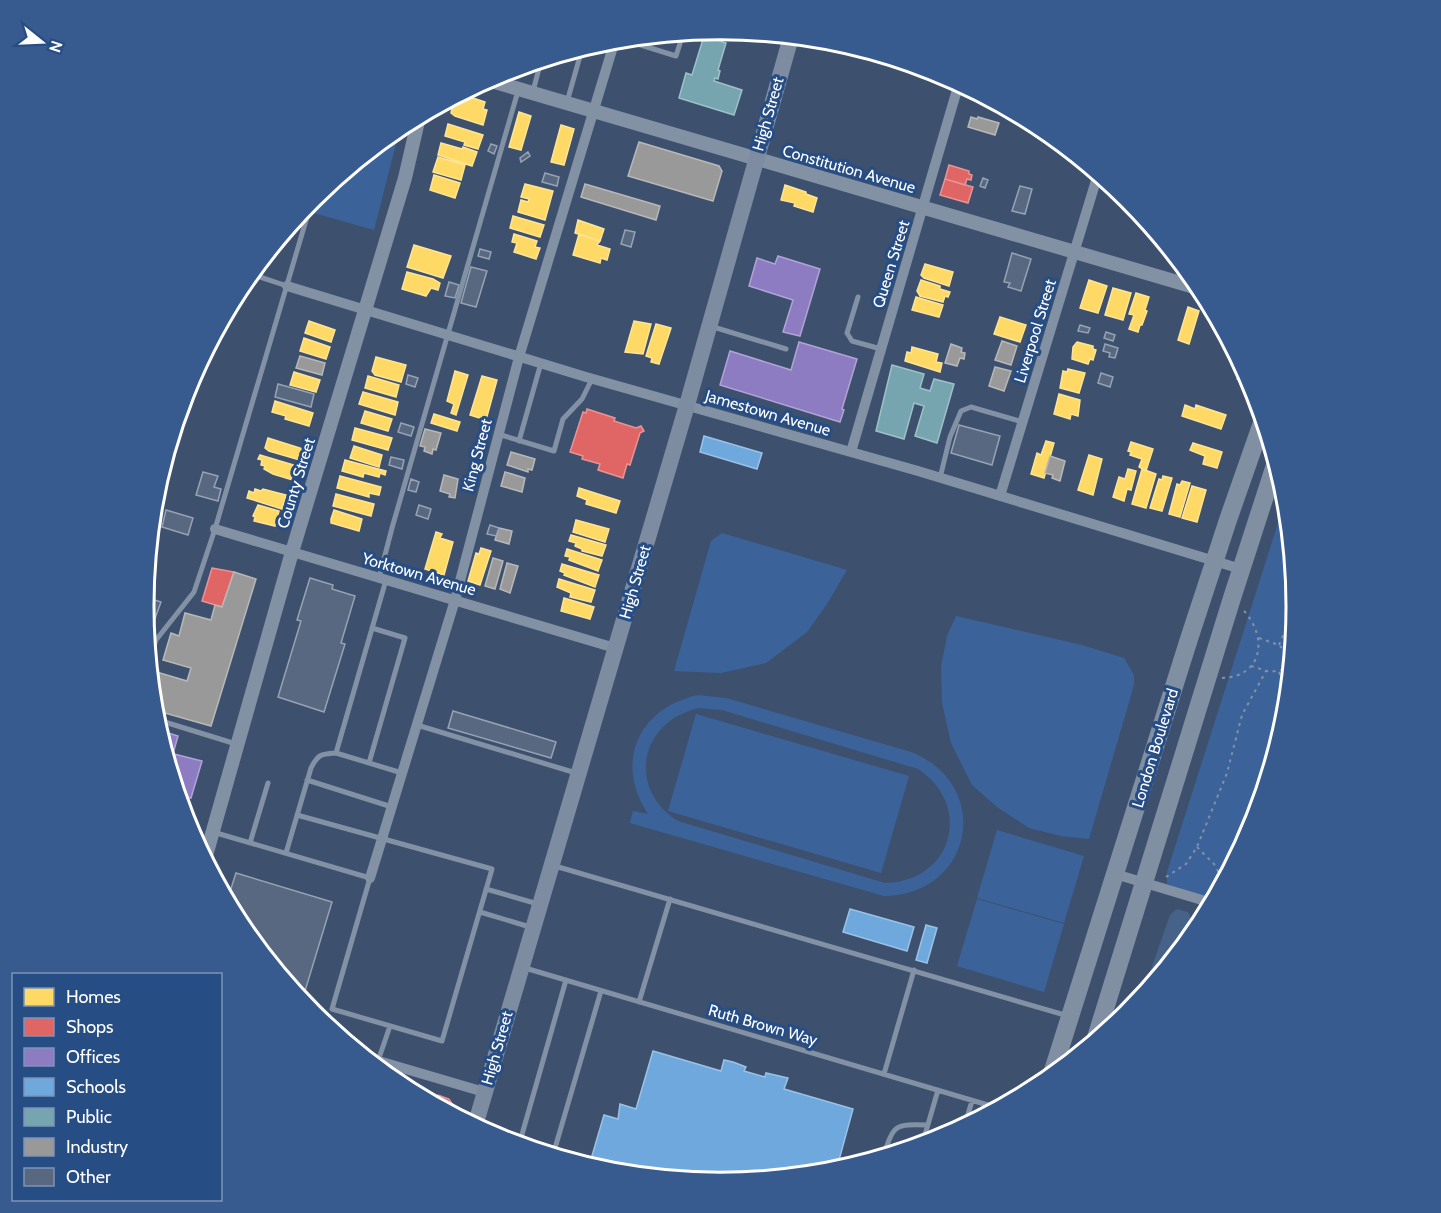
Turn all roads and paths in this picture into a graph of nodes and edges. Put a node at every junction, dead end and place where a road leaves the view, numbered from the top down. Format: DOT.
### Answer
graph roads {
  1 [pos="680,42"];
  2 [pos="789,45"];
  3 [pos="643,46"];
  4 [pos="612,51"];
  5 [pos="579,59"];
  6 [pos="539,71"];
  7 [pos="503,84"];
  8 [pos="518,89"];
  9 [pos="956,92"];
  10 [pos="532,93"];
  11 [pos="567,103"];
  12 [pos="594,111"];
  13 [pos="416,130"];
  14 [pos="755,159"];
  15 [pos="1095,182"];
  16 [pos="923,208"];
  17 [pos="305,222"];
  18 [pos="1074,252"];
  19 [pos="1180,276"];
  20 [pos="260,277"];
  21 [pos="286,286"];
  22 [pos="858,297"];
  23 [pos="366,311"];
  24 [pos="709,325"];
  25 [pos="447,335"];
  26 [pos="786,349"];
  27 [pos="881,349"];
  28 [pos="519,357"];
  29 [pos="541,363"];
  30 [pos="592,379"];
  31 [pos="687,405"];
  32 [pos="1023,422"];
  33 [pos="1258,433"];
  34 [pos="498,435"];
  35 [pos="519,441"];
  36 [pos="851,452"];
  37 [pos="1271,477"];
  38 [pos="940,478"];
  39 [pos="1000,496"];
  40 [pos="214,529"];
  41 [pos="292,552"];
  42 [pos="1214,561"];
  43 [pos="1242,569"];
  44 [pos="382,579"];
  45 [pos="1232,598"];
  46 [pos="455,600"];
  47 [pos="372,628"];
  48 [pos="1285,630"];
  49 [pos="1259,638"];
  50 [pos="156,641"];
  51 [pos="1279,645"];
  52 [pos="615,648"];
  53 [pos="1285,650"];
  54 [pos="1251,666"];
  55 [pos="1283,670"];
  56 [pos="1266,671"];
  57 [pos="1278,671"];
  58 [pos="1208,678"];
  59 [pos="1282,680"];
  60 [pos="166,722"];
  61 [pos="417,725"];
  62 [pos="238,744"];
  63 [pos="336,753"];
  64 [pos="369,763"];
  65 [pos="402,773"];
  66 [pos="578,773"];
  67 [pos="308,780"];
  68 [pos="268,783"];
  69 [pos="392,807"];
  70 [pos="297,815"];
  71 [pos="213,832"];
  72 [pos="382,838"];
  73 [pos="250,843"];
  74 [pos="209,847"];
  75 [pos="1197,847"];
  76 [pos="286,853"];
  77 [pos="551,865"];
  78 [pos="1115,874"];
  79 [pos="1219,874"];
  80 [pos="370,878"];
  81 [pos="1146,884"];
  82 [pos="486,889"];
  83 [pos="670,899"];
  84 [pos="1204,901"];
  85 [pos="539,904"];
  86 [pos="480,912"];
  87 [pos="532,928"];
  88 [pos="521,967"];
  89 [pos="914,970"];
  90 [pos="566,980"];
  91 [pos="601,991"];
  92 [pos="639,1002"];
  93 [pos="1071,1017"];
  94 [pos="390,1026"];
  95 [pos="1100,1027"];
  96 [pos="379,1058"];
  97 [pos="1057,1062"];
  98 [pos="387,1064"];
  99 [pos="884,1074"];
  100 [pos="938,1090"];
  101 [pos="484,1092"];
  102 [pos="972,1101"];
  103 [pos="988,1105"];
  104 [pos="968,1116"];
  105 [pos="477,1117"];
  106 [pos="928,1125"];
  107 [pos="926,1133"];
  108 [pos="522,1136"];
  109 [pos="555,1147"];
  110 [pos="887,1147"];
  1 -- 3 [label="lane"];
  2 -- 14 [label="main road, High Street"];
  4 -- 12 [label="street, King Street"];
  5 -- 11 [label="lane"];
  6 -- 10 [label="lane"];
  7 -- 8 [label="street, Constitution Avenue"];
  8 -- 10 [label="street, Constitution Avenue"];
  8 -- 25 [label="lane"];
  9 -- 16 [label="street, Queen Street"];
  10 -- 11 [label="street, Constitution Avenue"];
  11 -- 12 [label="street, Constitution Avenue"];
  12 -- 14 [label="street, Constitution Avenue"];
  12 -- 28 [label="street, King Street"];
  13 -- 23 [label="street, County Street"];
  14 -- 16 [label="street, Constitution Avenue"];
  14 -- 24 [label="main road, High Street"];
  15 -- 18 [label="street, Liverpool Street"];
  16 -- 18 [label="street, Constitution Avenue"];
  16 -- 27 [label="street, Queen Street"];
  17 -- 21 [label="lane"];
  18 -- 19 [label="street, Constitution Avenue"];
  18 -- 32 [label="street, Liverpool Street"];
  20 -- 21 [label="lane"];
  21 -- 23 [label="street, Jamestown Avenue"];
  21 -- 40 [label="lane"];
  22 -- 27 [label="lane"];
  23 -- 25 [label="street, Jamestown Avenue"];
  23 -- 41 [label="street, County Street"];
  24 -- 26 [label="lane"];
  24 -- 31 [label="main road, High Street"];
  25 -- 28 [label="street, Jamestown Avenue"];
  25 -- 44 [label="lane"];
  27 -- 36 [label="street, Queen Street"];
  28 -- 29 [label="street, Jamestown Avenue"];
  28 -- 34 [label="street, King Street"];
  29 -- 30 [label="street, Jamestown Avenue"];
  29 -- 35 [label="lane"];
  30 -- 31 [label="street, Jamestown Avenue"];
  30 -- 35 [label="lane"];
  31 -- 36 [label="street, Jamestown Avenue"];
  31 -- 52 [label="main road, High Street"];
  32 -- 38 [label="lane"];
  32 -- 39 [label="street, Liverpool Street"];
  33 -- 42 [label="main road, London Boulevard"];
  34 -- 35 [label="lane"];
  34 -- 46 [label="street, King Street"];
  36 -- 38 [label="street, Jamestown Avenue"];
  37 -- 43 [label="main road, London Boulevard"];
  38 -- 39 [label="street, Jamestown Avenue"];
  39 -- 42 [label="street, Jamestown Avenue"];
  40 -- 41 [label="street, Yorktown Avenue"];
  40 -- 50 [label="lane"];
  41 -- 44 [label="street, Yorktown Avenue"];
  41 -- 62 [label="street, County Street"];
  42 -- 43 [label="street, Jamestown Avenue"];
  42 -- 78 [label="main road, London Boulevard"];
  43 -- 45 [label="main road, London Boulevard"];
  44 -- 46 [label="street, Yorktown Avenue"];
  44 -- 47 [label="lane"];
  45 -- 49 [label="path"];
  45 -- 58 [label="main road, London Boulevard"];
  46 -- 52 [label="street, Yorktown Avenue"];
  46 -- 61 [label="street, King Street"];
  47 -- 63 [label="lane"];
  47 -- 64 [label="lane"];
  48 -- 51 [label="path"];
  49 -- 51 [label="path"];
  49 -- 54 [label="path"];
  51 -- 53 [label="path"];
  52 -- 66 [label="main road, High Street"];
  54 -- 56 [label="path"];
  54 -- 58 [label="path"];
  55 -- 57 [label="path"];
  56 -- 57 [label="path"];
  56 -- 75 [label="path"];
  57 -- 59 [label="path"];
  58 -- 81 [label="main road, London Boulevard"];
  60 -- 62 [label="lane"];
  61 -- 65 [label="street, King Street"];
  61 -- 66 [label="lane"];
  62 -- 71 [label="street, County Street"];
  63 -- 64 [label="lane"];
  63 -- 67 [label="lane"];
  64 -- 65 [label="lane"];
  65 -- 69 [label="street, King Street"];
  66 -- 77 [label="main road, High Street"];
  67 -- 69 [label="lane"];
  67 -- 70 [label="lane"];
  68 -- 73 [label="lane"];
  69 -- 72 [label="street, King Street"];
  70 -- 72 [label="lane"];
  70 -- 76 [label="lane"];
  71 -- 73 [label="lane"];
  71 -- 74 [label="street, County Street"];
  72 -- 80 [label="street, King Street"];
  72 -- 82 [label="lane"];
  73 -- 76 [label="lane"];
  75 -- 79 [label="path"];
  75 -- 81 [label="path"];
  76 -- 80 [label="lane"];
  77 -- 83 [label="lane"];
  77 -- 85 [label="main road, High Street"];
  78 -- 81 [label="street"];
  78 -- 93 [label="main road, London Boulevard"];
  80 -- 94 [label="lane"];
  81 -- 84 [label="street"];
  81 -- 95 [label="main road, London Boulevard"];
  82 -- 85 [label="lane"];
  82 -- 86 [label="lane"];
  83 -- 89 [label="lane"];
  83 -- 92 [label="lane"];
  85 -- 87 [label="main road, High Street"];
  86 -- 87 [label="lane"];
  86 -- 94 [label="lane"];
  87 -- 88 [label="main road, High Street"];
  88 -- 90 [label="lane, Ruth Brown Way"];
  88 -- 101 [label="main road, High Street"];
  89 -- 93 [label="lane"];
  89 -- 99 [label="lane"];
  90 -- 91 [label="lane, Ruth Brown Way"];
  90 -- 108 [label="lane"];
  91 -- 92 [label="lane, Ruth Brown Way"];
  91 -- 109 [label="lane"];
  92 -- 99 [label="lane, Ruth Brown Way"];
  93 -- 97 [label="main road, London Boulevard"];
  94 -- 96 [label="lane"];
  98 -- 101 [label="street"];
  99 -- 100 [label="lane, Ruth Brown Way"];
  100 -- 102 [label="lane, Ruth Brown Way"];
  100 -- 106 [label="lane"];
  101 -- 105 [label="main road, High Street"];
  102 -- 103 [label="lane, Ruth Brown Way"];
  102 -- 104 [label="lane"];
  106 -- 107 [label="lane"];
  106 -- 110 [label="lane"];
}
